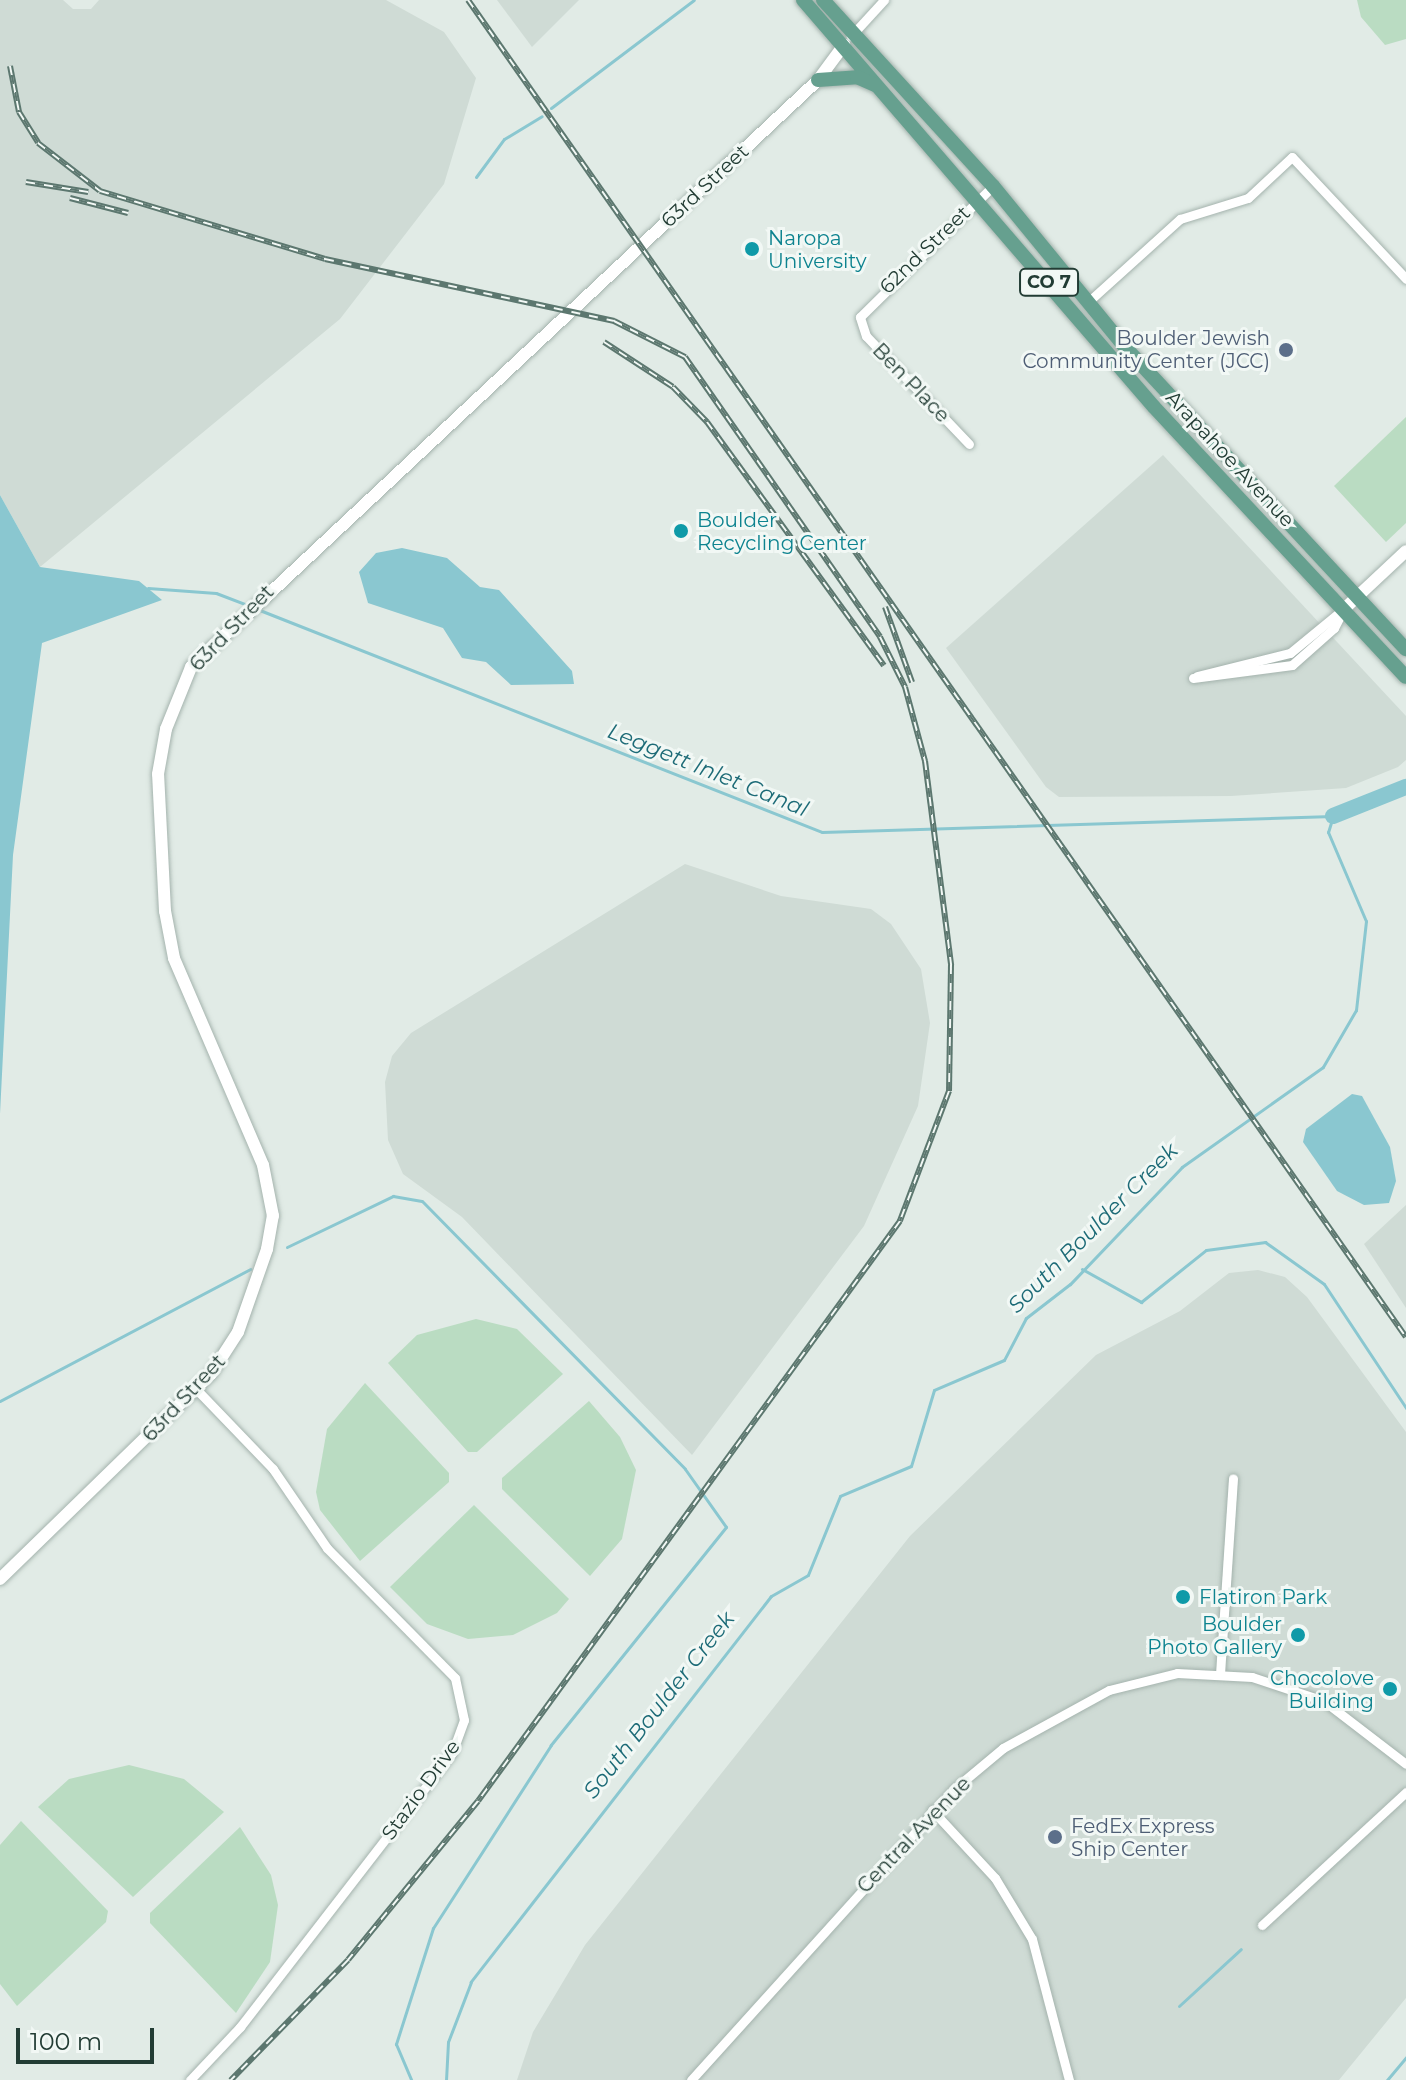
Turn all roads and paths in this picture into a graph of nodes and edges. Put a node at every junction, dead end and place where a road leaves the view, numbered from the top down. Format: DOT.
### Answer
graph roads {
  1 [pos="803,0"];
  2 [pos="823,0"];
  3 [pos="884,0"];
  4 [pos="849,39"];
  5 [pos="818,80"];
  6 [pos="879,87"];
  7 [pos="993,186"];
  8 [pos="980,198"];
  9 [pos="1406,279"];
  10 [pos="1088,302"];
  11 [pos="860,317"];
  12 [pos="969,444"];
  13 [pos="1406,551"];
  14 [pos="1357,597"];
  15 [pos="1343,610"];
  16 [pos="1406,649"];
  17 [pos="1406,677"];
  18 [pos="197,1390"];
  19 [pos="1233,1478"];
  20 [pos="0,1579"];
  21 [pos="1220,1674"];
  22 [pos="1406,1764"];
  23 [pos="1406,1792"];
  24 [pos="932,1810"];
  25 [pos="1262,1925"];
  26 [pos="190,2080"];
  27 [pos="691,2080"];
  28 [pos="1069,2080"];
  1 -- 4 [label="main road, CO 7"];
  2 -- 4 [label="main road, CO 7"];
  3 -- 4 [label="street, 63rd Street"];
  4 -- 5 [label="street, 63rd Street"];
  4 -- 6 [label="main road, Arapahoe Avenue / CO 7"];
  4 -- 7 [label="main road, Arapahoe Avenue / CO 7"];
  5 -- 6 [label="main road"];
  5 -- 18 [label="street, 63rd Street"];
  6 -- 8 [label="main road, Arapahoe Avenue / CO 7"];
  7 -- 8 [label="street, 62nd Street"];
  7 -- 10 [label="main road, Arapahoe Avenue / CO 7"];
  8 -- 11 [label="street, 62nd Street"];
  8 -- 15 [label="main road, Arapahoe Avenue / CO 7"];
  9 -- 10 [label="street"];
  10 -- 14 [label="main road, Arapahoe Avenue / CO 7"];
  11 -- 12 [label="street, Ben Place"];
  13 -- 14 [label="street"];
  14 -- 15 [label="street"];
  14 -- 16 [label="main road, Arapahoe Avenue / CO 7"];
  15 -- 15 [label="street"];
  15 -- 17 [label="main road, Arapahoe Avenue / CO 7"];
  18 -- 20 [label="street, 63rd Street"];
  18 -- 26 [label="street, Stazio Drive"];
  19 -- 21 [label="street"];
  21 -- 22 [label="street, Central Avenue"];
  21 -- 24 [label="street, Central Avenue"];
  23 -- 25 [label="street"];
  24 -- 27 [label="street, Central Avenue"];
  24 -- 28 [label="street"];
}
